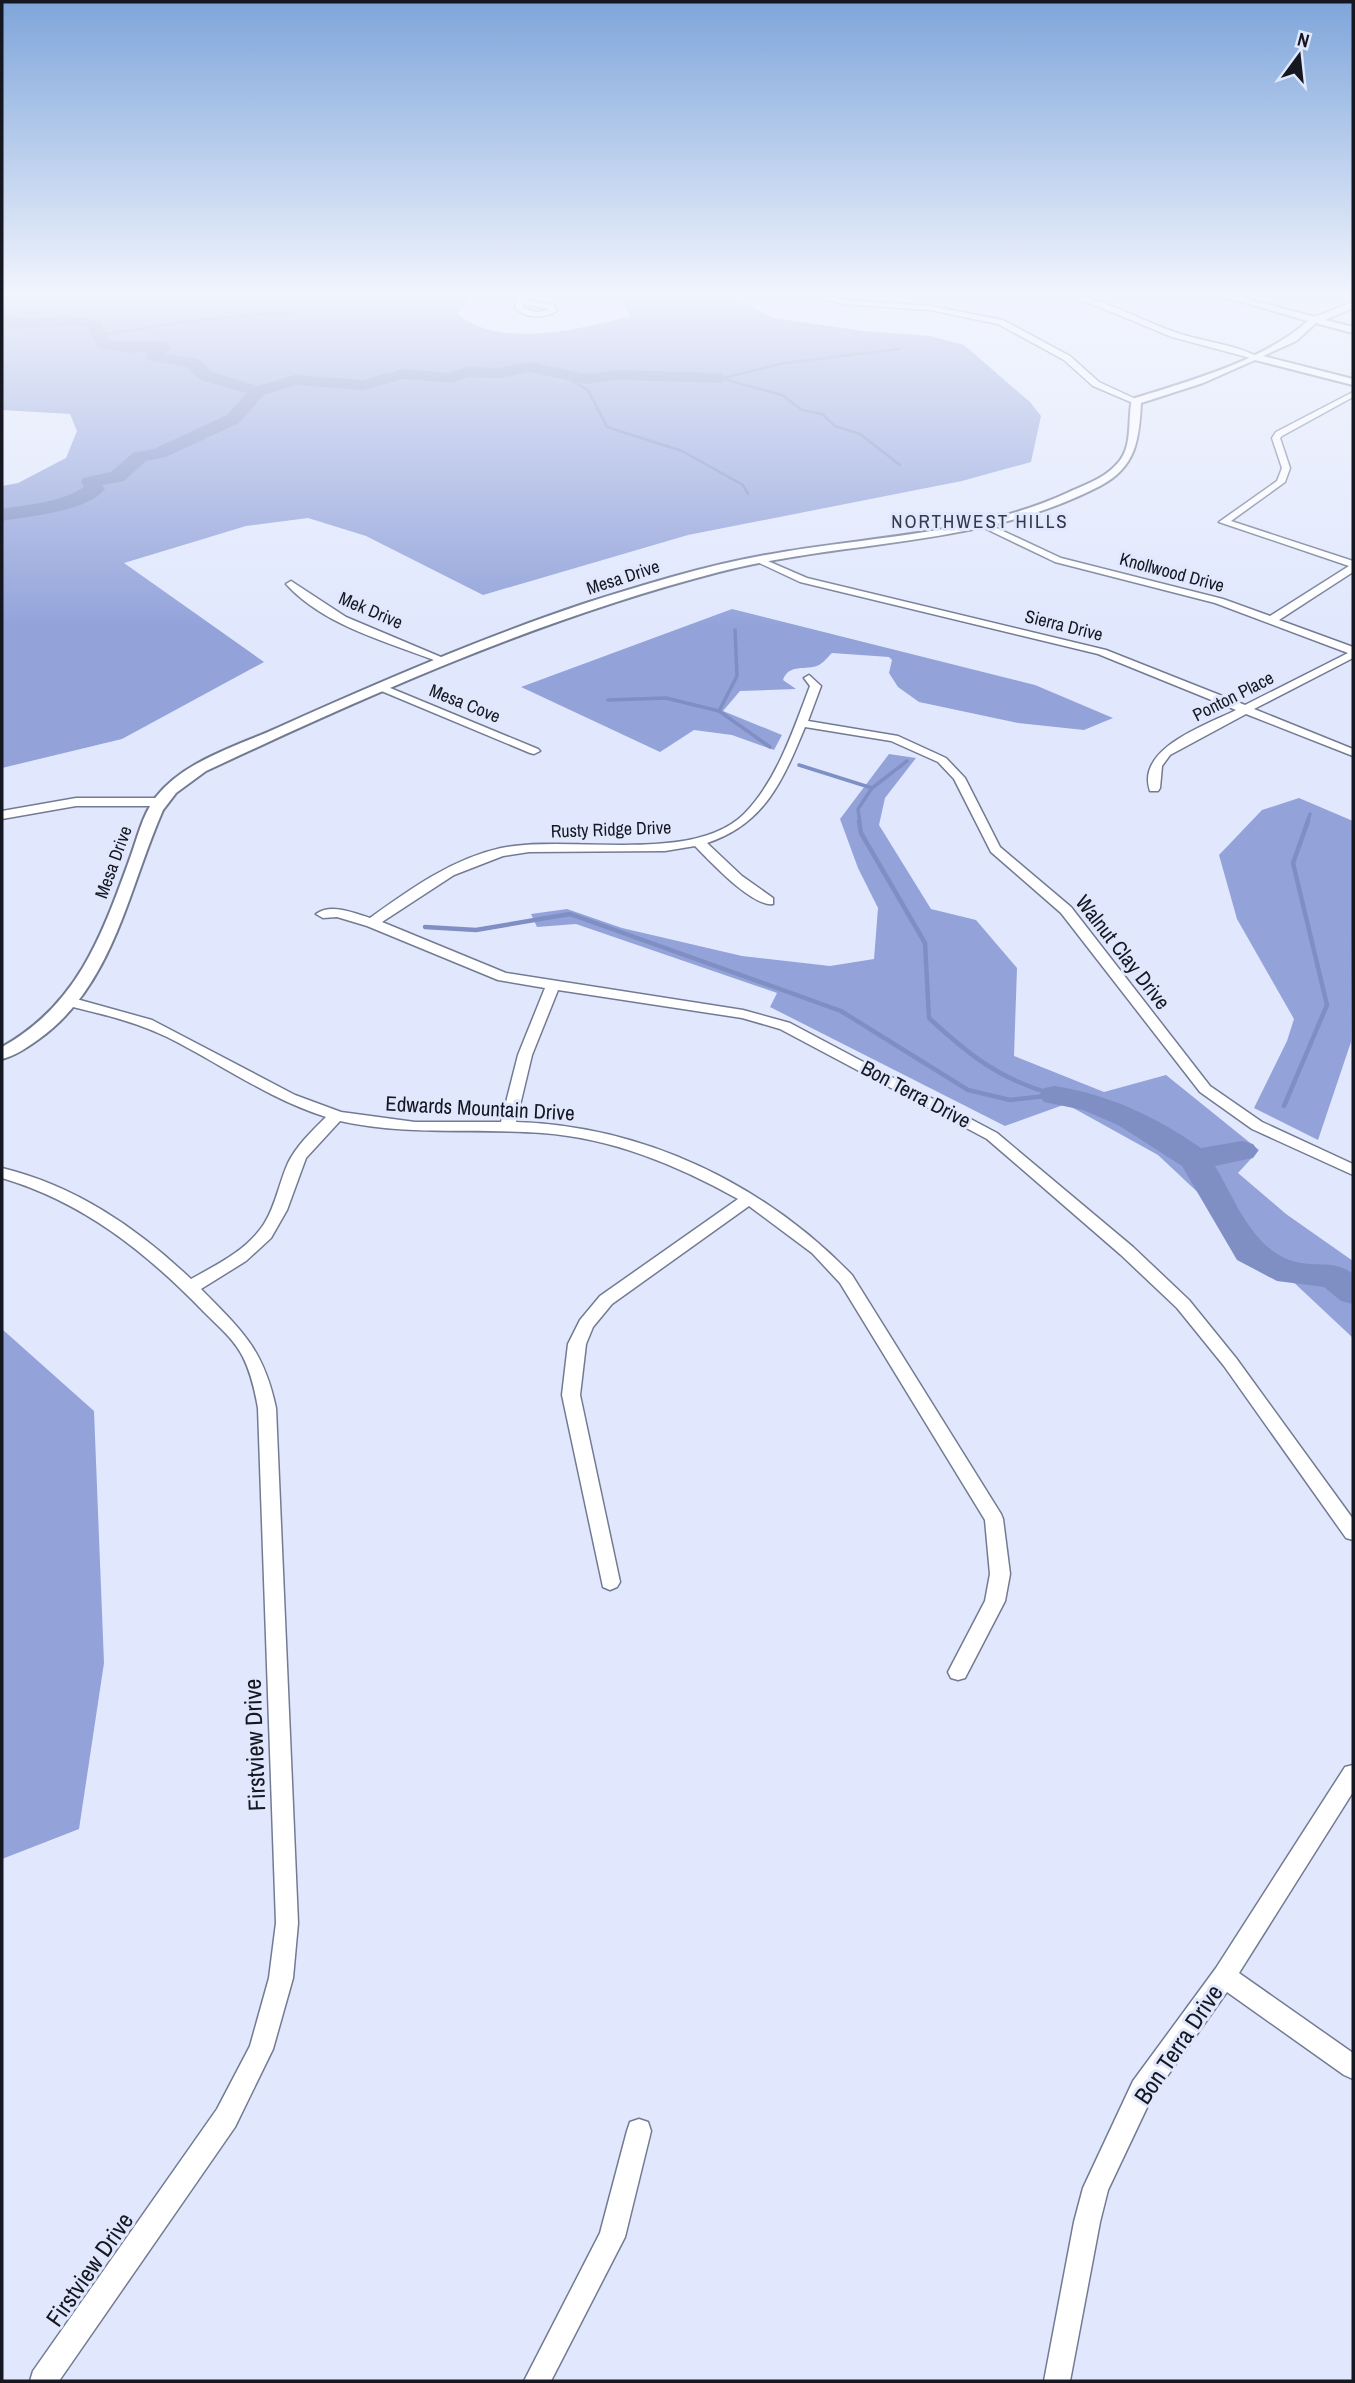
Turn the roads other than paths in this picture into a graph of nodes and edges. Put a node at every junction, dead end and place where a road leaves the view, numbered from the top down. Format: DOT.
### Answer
graph roads {
  1 [pos="1136,404"];
  2 [pos="1334,404"];
  3 [pos="983,525"];
  4 [pos="758,560"];
  5 [pos="1353,566"];
  6 [pos="291,584"];
  7 [pos="1270,620"];
  8 [pos="1353,652"];
  9 [pos="443,660"];
  10 [pos="809,678"];
  11 [pos="383,688"];
  12 [pos="1244,710"];
  13 [pos="801,723"];
  14 [pos="534,751"];
  15 [pos="1353,753"];
  16 [pos="1154,788"];
  17 [pos="159,802"];
  18 [pos="2,815"];
  19 [pos="697,841"];
  20 [pos="768,901"];
  21 [pos="323,914"];
  22 [pos="372,923"];
  23 [pos="553,986"];
  24 [pos="70,1002"];
  25 [pos="2,1054"];
  26 [pos="336,1116"];
  27 [pos="508,1127"];
  28 [pos="1353,1170"];
  29 [pos="2,1173"];
  30 [pos="748,1199"];
  31 [pos="191,1287"];
  32 [pos="1353,1533"];
  33 [pos="610,1581"];
  34 [pos="958,1672"];
  35 [pos="1353,1774"];
  36 [pos="1224,1976"];
  37 [pos="1353,2067"];
  38 [pos="639,2131"];
  39 [pos="43,2381"];
  40 [pos="537,2381"];
  41 [pos="1057,2381"];
  1 -- 3 [label="street, Mesa Drive"];
  2 -- 5 [label="street"];
  3 -- 4 [label="street, Mesa Drive"];
  3 -- 7 [label="street, Knollwood Drive"];
  4 -- 9 [label="street, Mesa Drive"];
  4 -- 12 [label="street, Sierra Drive"];
  5 -- 7 [label="street"];
  6 -- 9 [label="street, Mek Drive"];
  7 -- 8 [label="street, Knollwood Drive"];
  8 -- 12 [label="street, Ponton Place"];
  9 -- 11 [label="street, Mesa Drive"];
  10 -- 13 [label="street, Rusty Ridge Drive"];
  11 -- 14 [label="street, Mesa Cove"];
  11 -- 17 [label="street, Mesa Drive"];
  12 -- 15 [label="street, Sierra Drive"];
  12 -- 16 [label="street, Ponton Place"];
  13 -- 19 [label="street, Rusty Ridge Drive"];
  13 -- 28 [label="street, Walnut Clay Drive"];
  17 -- 18 [label="street"];
  17 -- 24 [label="street, Mesa Drive"];
  19 -- 20 [label="street"];
  19 -- 22 [label="street, Rusty Ridge Drive"];
  21 -- 22 [label="street, Bon Terra Drive"];
  22 -- 23 [label="street, Bon Terra Drive"];
  23 -- 27 [label="street"];
  23 -- 32 [label="street, Bon Terra Drive"];
  24 -- 25 [label="street, Mesa Drive"];
  24 -- 26 [label="street, Edwards Mountain Drive"];
  26 -- 27 [label="street, Edwards Mountain Drive"];
  26 -- 31 [label="street"];
  27 -- 30 [label="street, Edwards Mountain Drive"];
  29 -- 31 [label="street, Firstview Drive"];
  30 -- 33 [label="street"];
  30 -- 34 [label="street, Edwards Mountain Drive"];
  31 -- 39 [label="street, Firstview Drive"];
  35 -- 36 [label="street, Bon Terra Drive"];
  36 -- 37 [label="street"];
  36 -- 41 [label="street, Bon Terra Drive"];
  38 -- 40 [label="street"];
}
